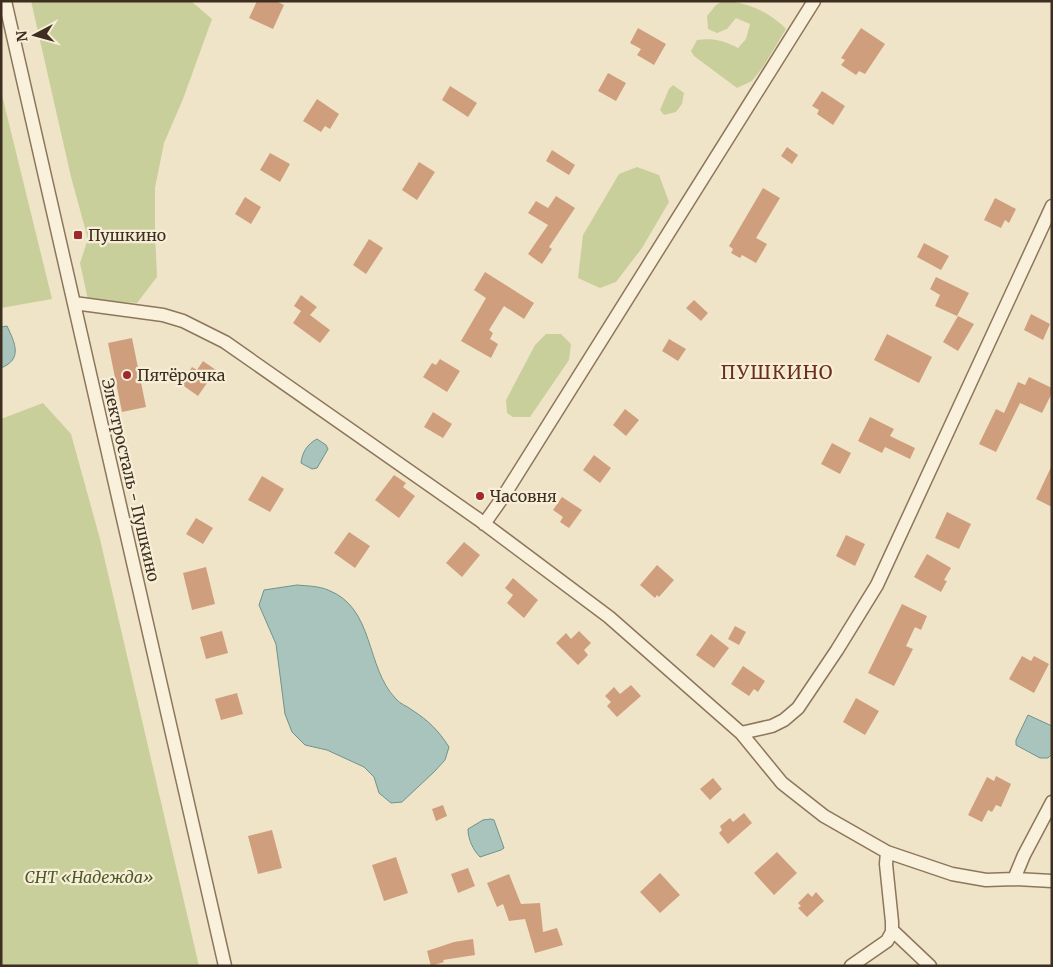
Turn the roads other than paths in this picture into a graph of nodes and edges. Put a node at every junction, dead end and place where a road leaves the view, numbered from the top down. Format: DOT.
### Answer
graph roads {
  1 [pos="5,1"];
  2 [pos="814,1"];
  3 [pos="1052,206"];
  4 [pos="74,303"];
  5 [pos="484,524"];
  6 [pos="741,733"];
  7 [pos="1052,802"];
  8 [pos="887,852"];
  9 [pos="1014,879"];
  10 [pos="1052,882"];
  11 [pos="892,930"];
  12 [pos="225,966"];
  13 [pos="851,966"];
  14 [pos="930,966"];
  1 -- 4 [label="street, Электросталь - Пушкино"];
  2 -- 5 [label="street"];
  3 -- 6 [label="street"];
  4 -- 5 [label="street"];
  4 -- 12 [label="street, Электросталь - Пушкино"];
  5 -- 6 [label="street"];
  6 -- 8 [label="street"];
  7 -- 9 [label="street"];
  8 -- 9 [label="street"];
  8 -- 11 [label="street"];
  9 -- 10 [label="street"];
  11 -- 13 [label="street"];
  11 -- 14 [label="street"];
}
